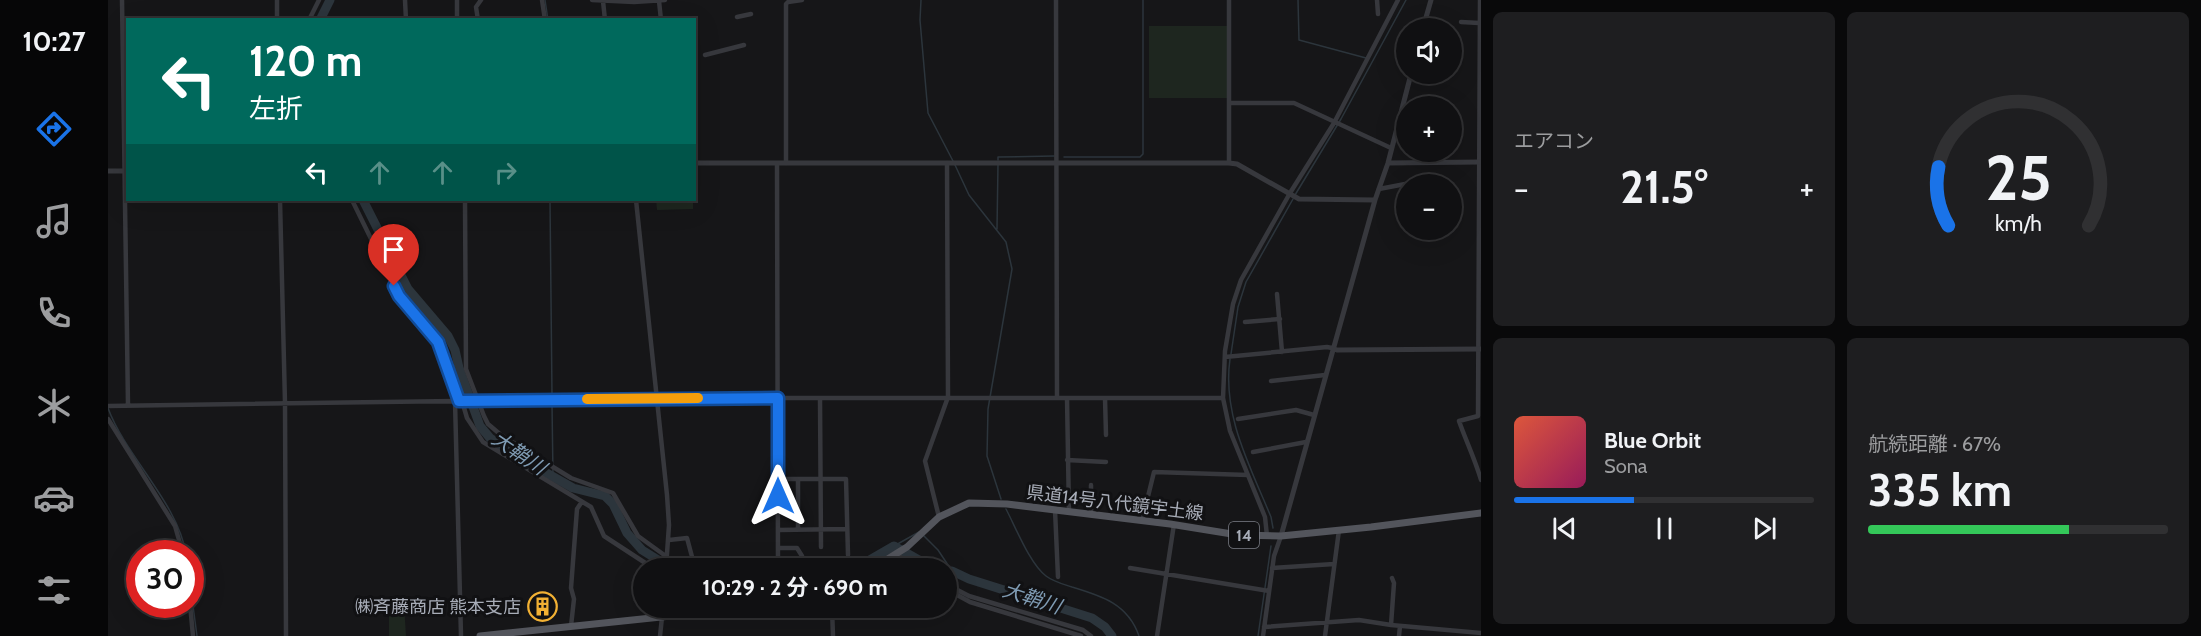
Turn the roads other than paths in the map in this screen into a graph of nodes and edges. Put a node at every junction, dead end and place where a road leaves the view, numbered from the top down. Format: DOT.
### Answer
graph roads {
  1 [pos="122,0"];
  2 [pos="277,0"];
  3 [pos="319,0"];
  4 [pos="405,0"];
  5 [pos="457,0"];
  6 [pos="481,0"];
  7 [pos="542,0"];
  8 [pos="593,0"];
  9 [pos="665,0"];
  10 [pos="802,0"];
  11 [pos="1056,0"];
  12 [pos="1229,0"];
  13 [pos="1377,0"];
  14 [pos="1398,0"];
  15 [pos="1431,0"];
  16 [pos="1480,0"];
  17 [pos="603,1"];
  18 [pos="659,1"];
  19 [pos="751,14"];
  20 [pos="1378,14"];
  21 [pos="737,17"];
  22 [pos="277,18"];
  23 [pos="310,18"];
  24 [pos="406,18"];
  25 [pos="458,18"];
  26 [pos="478,18"];
  27 [pos="544,18"];
  28 [pos="605,18"];
  29 [pos="661,18"];
  30 [pos="1426,18"];
  31 [pos="1462,22"];
  32 [pos="1479,23"];
  33 [pos="744,45"];
  34 [pos="705,55"];
  35 [pos="1408,84"];
  36 [pos="1229,104"];
  37 [pos="1334,123"];
  38 [pos="1392,148"];
  39 [pos="1480,162"];
  40 [pos="696,163"];
  41 [pos="786,163"];
  42 [pos="948,163"];
  43 [pos="1056,163"];
  44 [pos="1229,163"];
  45 [pos="1388,163"];
  46 [pos="777,164"];
  47 [pos="108,171"];
  48 [pos="126,171"];
  49 [pos="1396,186"];
  50 [pos="1378,189"];
  51 [pos="1294,195"];
  52 [pos="1375,200"];
  53 [pos="126,201"];
  54 [pos="280,201"];
  55 [pos="352,201"];
  56 [pos="465,201"];
  57 [pos="636,201"];
  58 [pos="1277,294"];
  59 [pos="1280,319"];
  60 [pos="1245,322"];
  61 [pos="1332,348"];
  62 [pos="1479,349"];
  63 [pos="1282,352"];
  64 [pos="1227,357"];
  65 [pos="1325,375"];
  66 [pos="1271,381"];
  67 [pos="948,397"];
  68 [pos="1057,397"];
  69 [pos="656,398"];
  70 [pos="778,398"];
  71 [pos="820,398"];
  72 [pos="1067,398"];
  73 [pos="1105,398"];
  74 [pos="1223,398"];
  75 [pos="477,400"];
  76 [pos="460,401"];
  77 [pos="285,403"];
  78 [pos="128,405"];
  79 [pos="110,406"];
  80 [pos="1314,415"];
  81 [pos="1239,419"];
  82 [pos="108,420"];
  83 [pos="1106,435"];
  84 [pos="1306,442"];
  85 [pos="1253,452"];
  86 [pos="1067,460"];
  87 [pos="1106,462"];
  88 [pos="1248,475"];
  89 [pos="778,479"];
  90 [pos="798,479"];
  91 [pos="820,479"];
  92 [pos="1481,480"];
  93 [pos="1091,485"];
  94 [pos="581,503"];
  95 [pos="1055,510"];
  96 [pos="1069,512"];
  97 [pos="1481,513"];
  98 [pos="1091,515"];
  99 [pos="939,517"];
  100 [pos="1142,521"];
  101 [pos="1174,524"];
  102 [pos="847,529"];
  103 [pos="778,530"];
  104 [pos="798,530"];
  105 [pos="820,530"];
  106 [pos="1339,530"];
  107 [pos="1267,536"];
  108 [pos="1281,536"];
  109 [pos="179,540"];
  110 [pos="669,540"];
  111 [pos="820,547"];
  112 [pos="778,548"];
  113 [pos="898,554"];
  114 [pos="848,555"];
  115 [pos="638,558"];
  116 [pos="665,558"];
  117 [pos="666,558"];
  118 [pos="692,558"];
  119 [pos="778,558"];
  120 [pos="801,558"];
  121 [pos="891,558"];
  122 [pos="904,558"];
  123 [pos="1335,564"];
  124 [pos="1130,568"];
  125 [pos="1272,568"];
  126 [pos="1166,574"];
  127 [pos="1058,577"];
  128 [pos="1392,578"];
  129 [pos="957,590"];
  130 [pos="1268,591"];
  131 [pos="957,595"];
  132 [pos="192,618"];
  133 [pos="644,618"];
  134 [pos="662,618"];
  135 [pos="832,618"];
  136 [pos="1327,622"];
  137 [pos="1391,625"];
  138 [pos="571,626"];
  139 [pos="1400,626"];
  140 [pos="1264,627"];
  141 [pos="1481,633"];
  142 [pos="503,635"];
  143 [pos="194,636"];
  144 [pos="286,636"];
  145 [pos="461,636"];
  146 [pos="480,636"];
  147 [pos="660,636"];
  148 [pos="833,636"];
  149 [pos="1081,636"];
  150 [pos="1091,636"];
  151 [pos="1157,636"];
  152 [pos="1263,636"];
  153 [pos="1325,636"];
  154 [pos="1399,636"];
  1 -- 48 [label="street"];
  2 -- 22 [label="street"];
  3 -- 23 [label="street"];
  4 -- 24 [label="street"];
  5 -- 25 [label="street"];
  6 -- 26 [label="street"];
  7 -- 27 [label="street"];
  8 -- 17 [label="street"];
  9 -- 18 [label="street"];
  10 -- 41 [label="street"];
  11 -- 43 [label="street"];
  12 -- 36 [label="street"];
  13 -- 20 [label="street"];
  14 -- 37 [label="street"];
  15 -- 30 [label="street"];
  16 -- 32 [label="street"];
  17 -- 18 [label="street"];
  17 -- 28 [label="street"];
  18 -- 29 [label="street"];
  19 -- 21 [label="street"];
  31 -- 32 [label="street"];
  32 -- 39 [label="street"];
  33 -- 34 [label="street"];
  35 -- 38 [label="street"];
  36 -- 37 [label="street"];
  36 -- 44 [label="street"];
  37 -- 38 [label="street"];
  37 -- 51 [label="street"];
  38 -- 45 [label="street"];
  39 -- 45 [label="street"];
  39 -- 62 [label="street"];
  40 -- 46 [label="street"];
  41 -- 42 [label="street"];
  41 -- 46 [label="street"];
  42 -- 43 [label="street"];
  42 -- 67 [label="street"];
  43 -- 44 [label="street"];
  43 -- 68 [label="street"];
  44 -- 51 [label="street"];
  45 -- 50 [label="street"];
  46 -- 70 [label="street"];
  47 -- 48 [label="street"];
  49 -- 50 [label="street"];
  50 -- 52 [label="street"];
  51 -- 52 [label="street"];
  51 -- 64 [label="street"];
  52 -- 61 [label="street"];
  53 -- 78 [label="street"];
  54 -- 77 [label="street"];
  55 -- 76 [label="street"];
  56 -- 75 [label="street"];
  57 -- 69 [label="street"];
  58 -- 59 [label="street"];
  59 -- 60 [label="street"];
  59 -- 63 [label="street"];
  61 -- 62 [label="street"];
  61 -- 63 [label="street"];
  61 -- 65 [label="street"];
  62 -- 92 [label="street"];
  63 -- 64 [label="street"];
  64 -- 74 [label="street"];
  65 -- 66 [label="street"];
  65 -- 80 [label="street"];
  67 -- 68 [label="street"];
  67 -- 71 [label="street"];
  67 -- 99 [label="street"];
  68 -- 72 [label="street"];
  69 -- 70 [label="street"];
  69 -- 75 [label="street"];
  69 -- 110 [label="street"];
  70 -- 71 [label="street"];
  70 -- 89 [label="street"];
  71 -- 91 [label="street"];
  72 -- 73 [label="street"];
  72 -- 86 [label="street"];
  73 -- 74 [label="street"];
  73 -- 83 [label="street"];
  74 -- 88 [label="street"];
  75 -- 76 [label="street"];
  75 -- 116 [label="street"];
  76 -- 77 [label="street"];
  76 -- 94 [label="street"];
  76 -- 145 [label="street"];
  77 -- 78 [label="street"];
  77 -- 144 [label="street"];
  78 -- 79 [label="street"];
  80 -- 81 [label="street"];
  80 -- 84 [label="street"];
  82 -- 109 [label="street"];
  84 -- 85 [label="street"];
  84 -- 108 [label="street"];
  86 -- 87 [label="street"];
  86 -- 96 [label="street"];
  88 -- 100 [label="street"];
  88 -- 107 [label="street"];
  89 -- 90 [label="street"];
  89 -- 103 [label="street"];
  90 -- 91 [label="street"];
  90 -- 104 [label="street"];
  91 -- 102 [label="street"];
  91 -- 105 [label="street"];
  93 -- 98 [label="street"];
  94 -- 115 [label="street"];
  94 -- 138 [label="street"];
  95 -- 96 [label="main road, 県道14号八代鏡宇土線 / 14"];
  95 -- 99 [label="main road, 県道14号八代鏡宇土線 / 14"];
  95 -- 127 [label="street"];
  96 -- 98 [label="main road, 県道14号八代鏡宇土線 / 14"];
  97 -- 106 [label="main road, 県道14号八代鏡宇土線 / 14"];
  98 -- 100 [label="main road, 県道14号八代鏡宇土線 / 14"];
  99 -- 113 [label="main road, 県道14号八代鏡宇土線 / 14"];
  100 -- 101 [label="main road, 県道14号八代鏡宇土線 / 14"];
  101 -- 107 [label="main road, 県道14号八代鏡宇土線 / 14"];
  101 -- 126 [label="street"];
  102 -- 105 [label="street"];
  102 -- 114 [label="street"];
  103 -- 104 [label="street"];
  103 -- 112 [label="street"];
  104 -- 105 [label="street"];
  105 -- 111 [label="street"];
  106 -- 108 [label="main road, 県道14号八代鏡宇土線 / 14"];
  106 -- 123 [label="street"];
  107 -- 108 [label="main road, 県道14号八代鏡宇土線 / 14"];
  108 -- 125 [label="street"];
  110 -- 117 [label="street"];
  110 -- 118 [label="street"];
  112 -- 119 [label="street"];
  112 -- 120 [label="street"];
  113 -- 121 [label="main road, 県道14号八代鏡宇土線 / 14"];
  113 -- 122 [label="street"];
  123 -- 125 [label="street"];
  123 -- 136 [label="street"];
  124 -- 126 [label="street"];
  125 -- 130 [label="street"];
  126 -- 130 [label="street"];
  126 -- 151 [label="street"];
  128 -- 137 [label="street"];
  129 -- 150 [label="street"];
  130 -- 140 [label="street"];
  131 -- 149 [label="street"];
  132 -- 143 [label="street"];
  133 -- 138 [label="main road"];
  134 -- 147 [label="street"];
  135 -- 148 [label="street"];
  136 -- 137 [label="street"];
  136 -- 140 [label="street"];
  136 -- 153 [label="street"];
  137 -- 139 [label="street"];
  138 -- 142 [label="main road"];
  139 -- 141 [label="street"];
  139 -- 154 [label="street"];
  140 -- 152 [label="street"];
  142 -- 146 [label="main road"];
}
